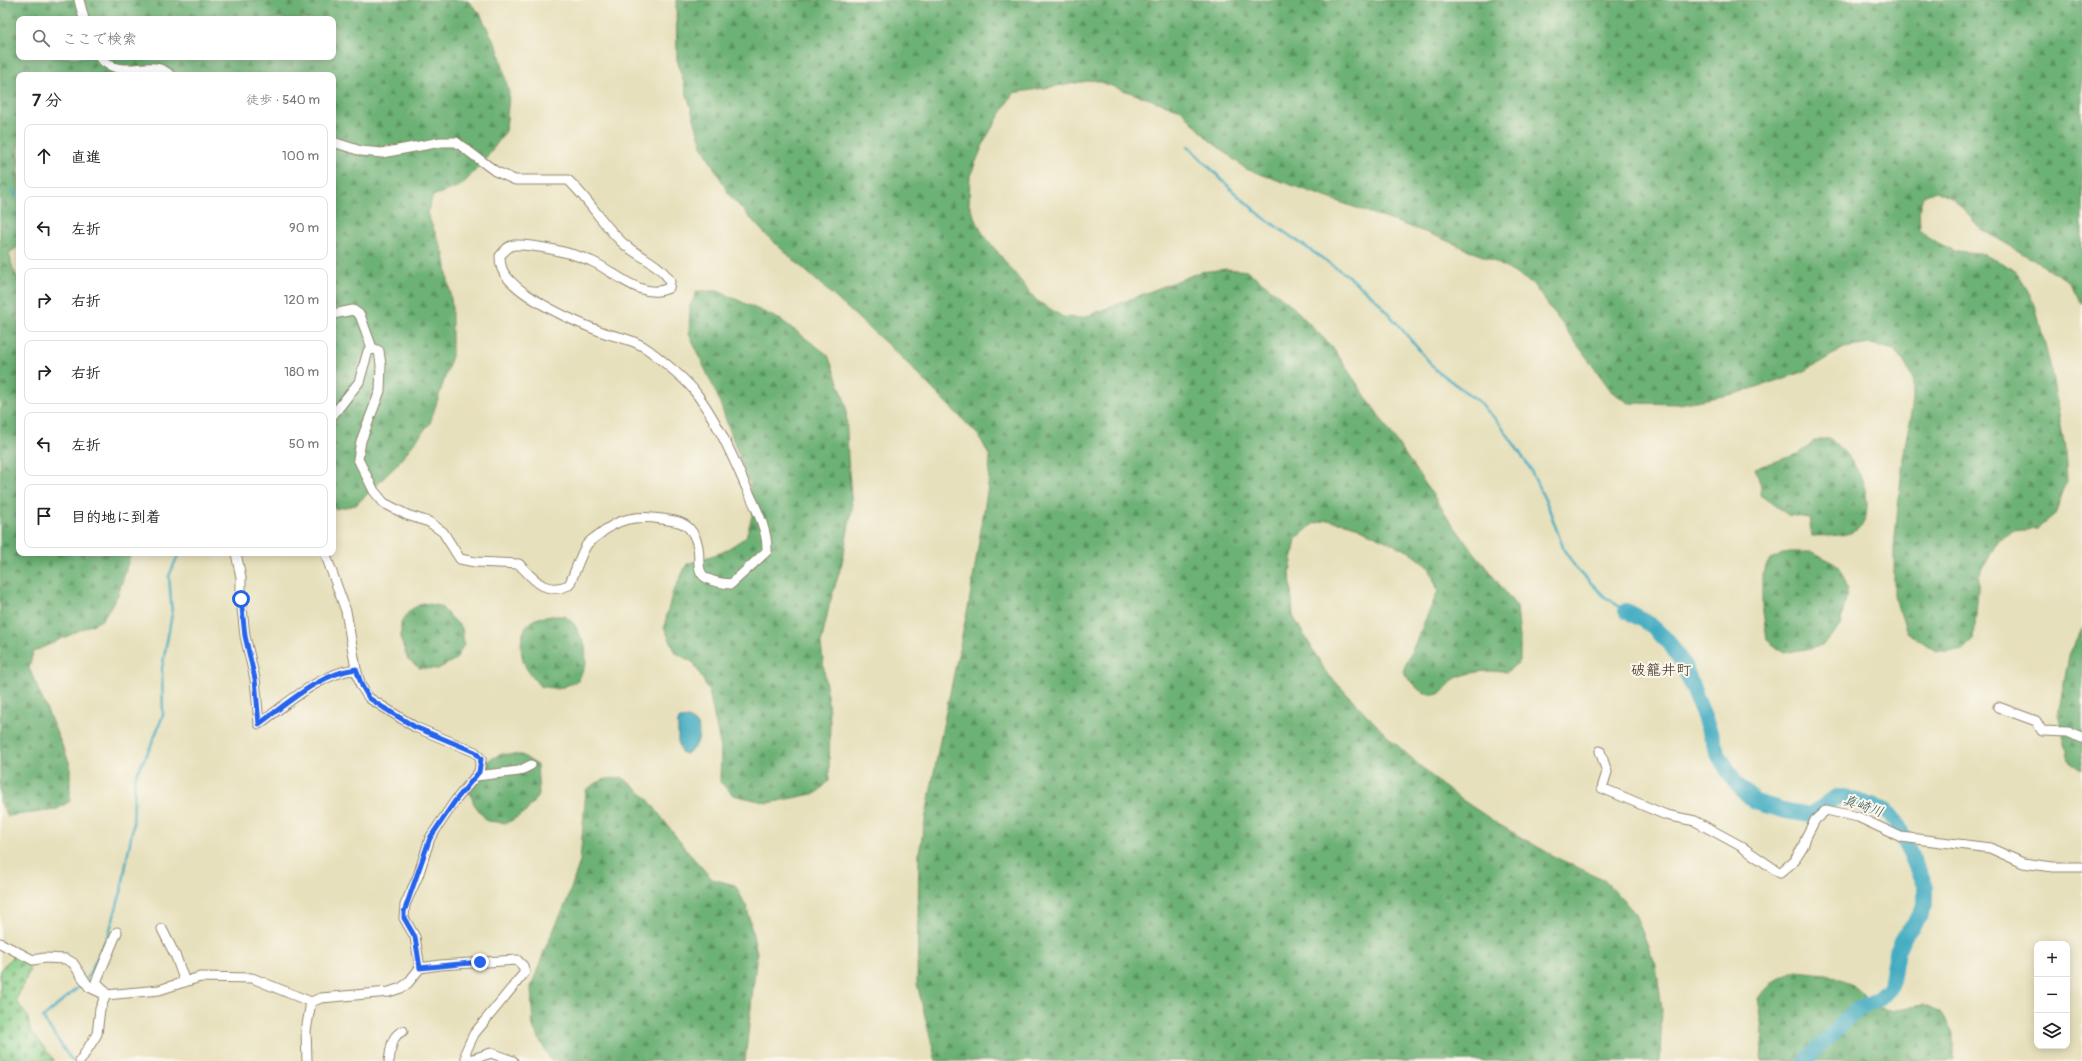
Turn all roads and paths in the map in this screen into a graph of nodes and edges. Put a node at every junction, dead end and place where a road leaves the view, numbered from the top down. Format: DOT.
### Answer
graph roads {
  1 [pos="79,0"];
  2 [pos="83,16"];
  3 [pos="104,60"];
  4 [pos="166,72"];
  5 [pos="336,143"];
  6 [pos="336,313"];
  7 [pos="372,348"];
  8 [pos="336,411"];
  9 [pos="237,556"];
  10 [pos="325,556"];
  11 [pos="356,669"];
  12 [pos="1998,707"];
  13 [pos="2082,738"];
  14 [pos="1600,751"];
  15 [pos="531,765"];
  16 [pos="476,776"];
  17 [pos="2082,867"];
  18 [pos="162,929"];
  19 [pos="117,932"];
  20 [pos="0,943"];
  21 [pos="420,968"];
  22 [pos="185,982"];
  23 [pos="104,994"];
  24 [pos="311,1002"];
  25 [pos="403,1031"];
  26 [pos="81,1060"];
  27 [pos="307,1061"];
  28 [pos="389,1061"];
  29 [pos="467,1061"];
  30 [pos="514,1061"];
  1 -- 2 [label="street"];
  3 -- 4 [label="street"];
  5 -- 7 [label="street"];
  6 -- 7 [label="street"];
  7 -- 8 [label="street"];
  9 -- 11 [label="street"];
  10 -- 11 [label="street"];
  11 -- 16 [label="street"];
  12 -- 13 [label="street"];
  14 -- 17 [label="street"];
  15 -- 16 [label="street"];
  16 -- 21 [label="street"];
  18 -- 22 [label="street"];
  19 -- 23 [label="street"];
  20 -- 23 [label="street"];
  21 -- 24 [label="street"];
  21 -- 29 [label="street"];
  22 -- 23 [label="street"];
  22 -- 24 [label="street"];
  23 -- 26 [label="street"];
  24 -- 27 [label="street"];
  25 -- 28 [label="street"];
  29 -- 30 [label="street"];
}
